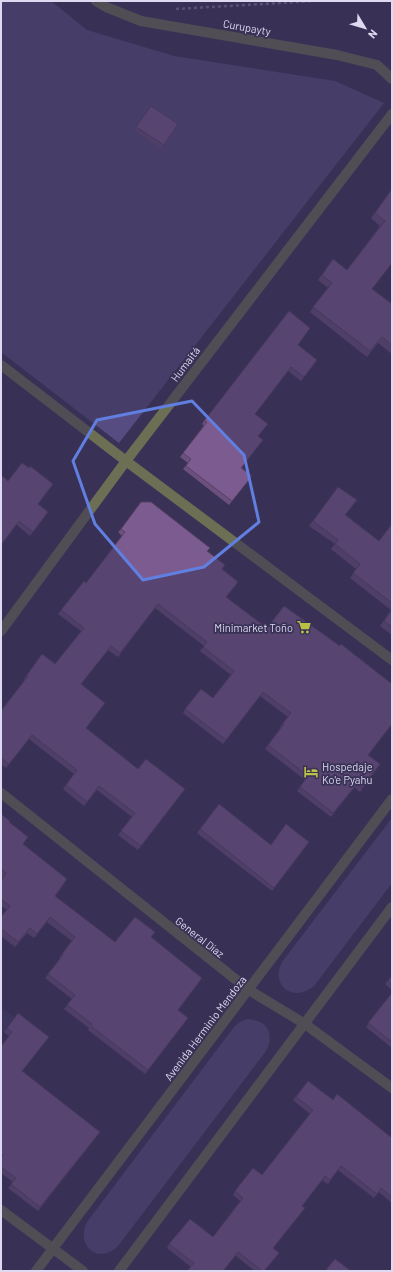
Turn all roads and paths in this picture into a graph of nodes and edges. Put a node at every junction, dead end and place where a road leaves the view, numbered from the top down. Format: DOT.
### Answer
graph roads {
  1 [pos="96,1"];
  2 [pos="315,1"];
  3 [pos="170,11"];
  4 [pos="392,79"];
  5 [pos="392,114"];
  6 [pos="1,365"];
  7 [pos="126,461"];
  8 [pos="1,632"];
  9 [pos="392,660"];
  10 [pos="1,793"];
  11 [pos="392,799"];
  12 [pos="392,907"];
  13 [pos="249,990"];
  14 [pos="305,1024"];
  15 [pos="392,1088"];
  16 [pos="1,1210"];
  17 [pos="53,1249"];
  18 [pos="36,1271"];
  19 [pos="83,1271"];
  20 [pos="119,1271"];
  1 -- 4 [label="street, Curupayty"];
  2 -- 3 [label="path"];
  5 -- 7 [label="street, Humaitá"];
  6 -- 7 [label="street"];
  7 -- 8 [label="street, Humaitá"];
  7 -- 9 [label="street"];
  10 -- 13 [label="street, General Díaz"];
  11 -- 13 [label="street, Avenida Herminio Mendoza"];
  12 -- 14 [label="street"];
  13 -- 14 [label="street, General Díaz"];
  13 -- 17 [label="street, Avenida Herminio Mendoza"];
  14 -- 15 [label="street, General Díaz"];
  14 -- 20 [label="street"];
  16 -- 17 [label="street"];
  17 -- 18 [label="street, Avenida Herminio Mendoza"];
  17 -- 19 [label="street"];
}
